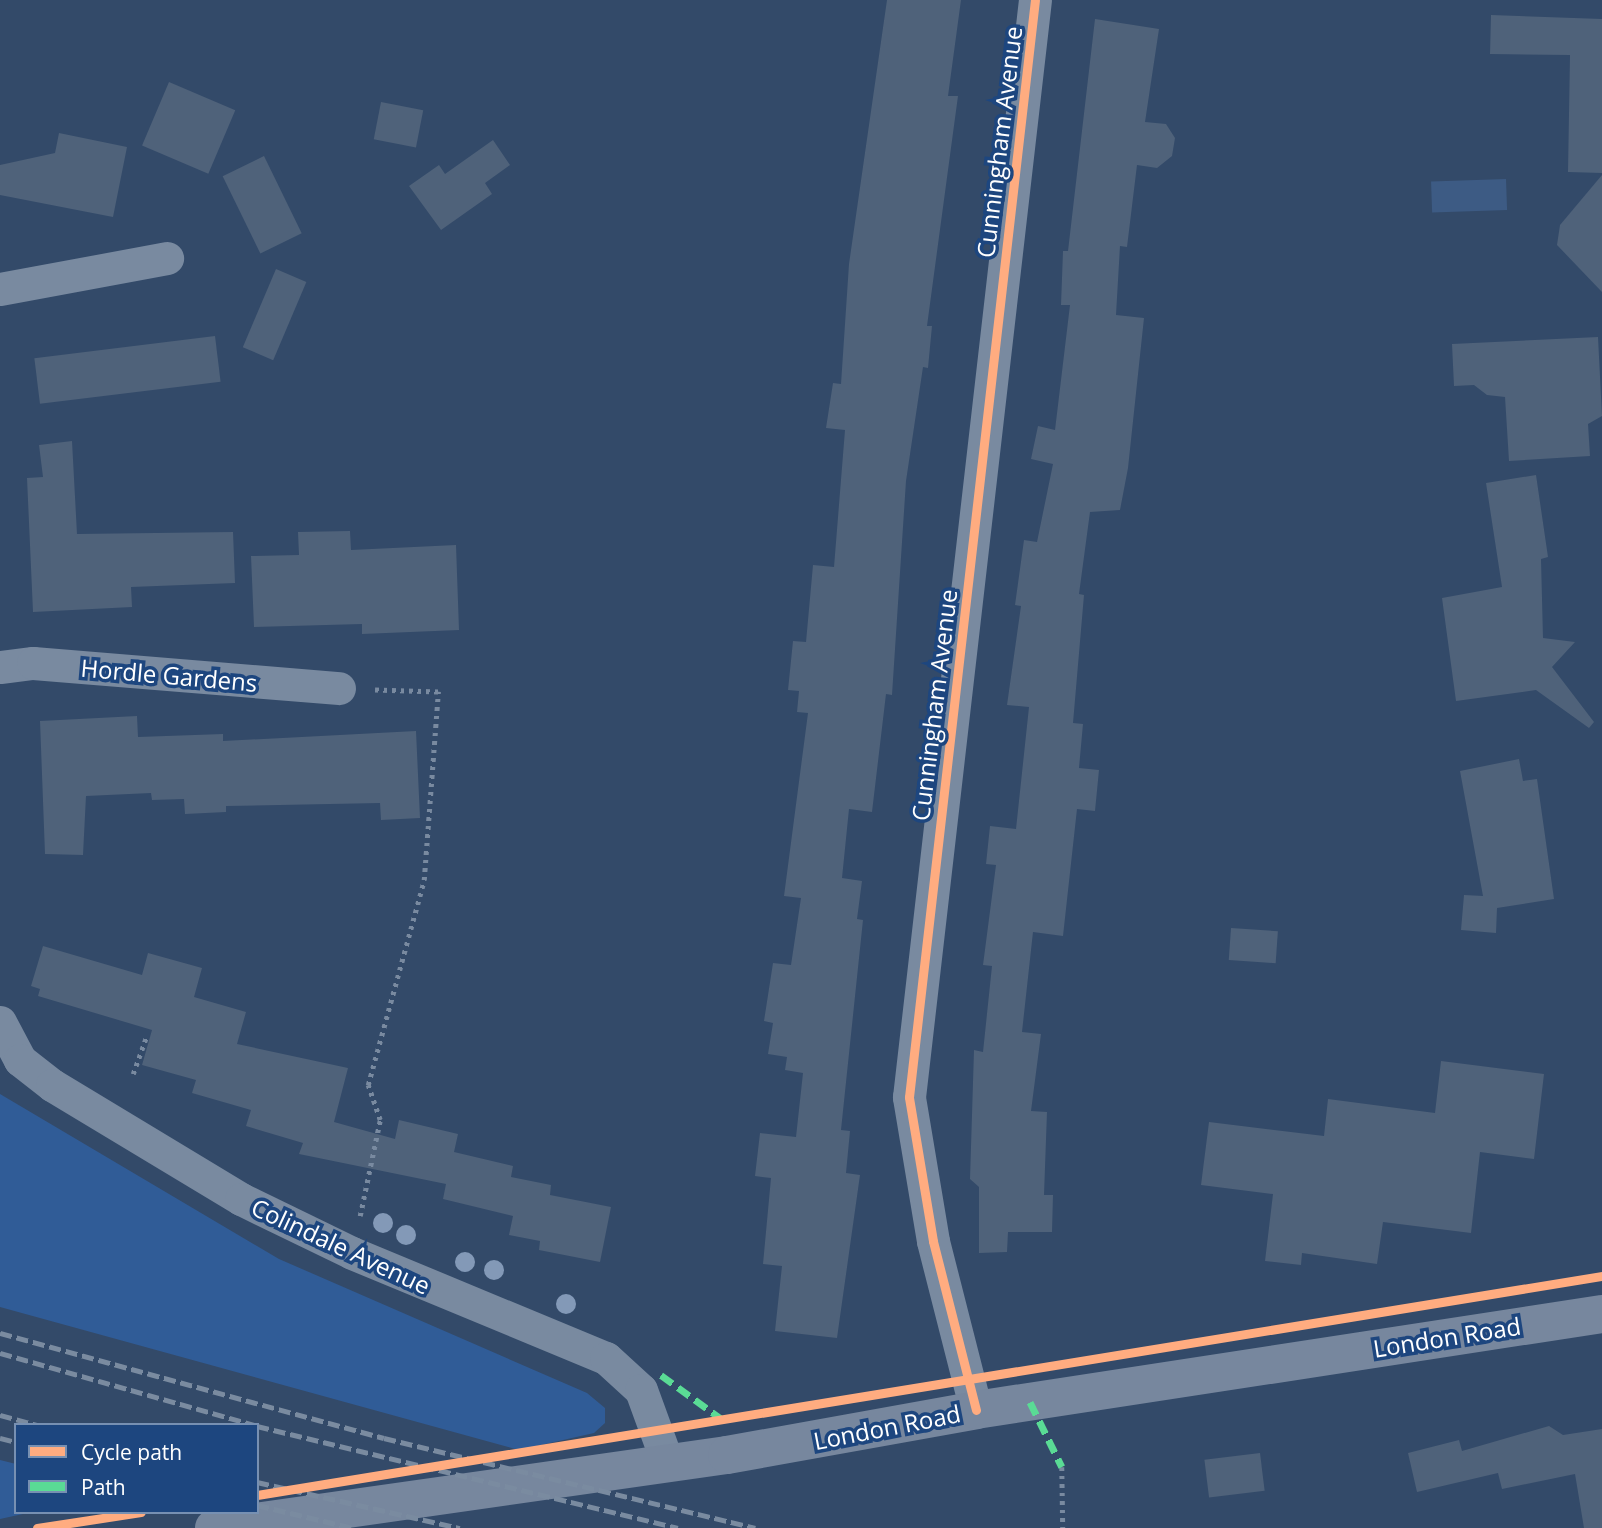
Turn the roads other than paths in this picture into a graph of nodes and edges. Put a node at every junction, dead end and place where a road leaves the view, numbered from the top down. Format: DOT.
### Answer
graph roads {
  1 [pos="1035,0"];
  2 [pos="167,258"];
  3 [pos="0,289"];
  4 [pos="0,667"];
  5 [pos="339,688"];
  6 [pos="0,1022"];
  7 [pos="1602,1314"];
  8 [pos="975,1410"];
  9 [pos="668,1464"];
  10 [pos="214,1528"];
  1 -- 8 [label="street, Cunningham Avenue"];
  2 -- 3 [label="street"];
  4 -- 5 [label="street, Hordle Gardens"];
  6 -- 9 [label="street, Colindale Avenue"];
  7 -- 8 [label="main road, London Road"];
  8 -- 9 [label="main road, London Road"];
  9 -- 10 [label="main road, London Road"];
}
